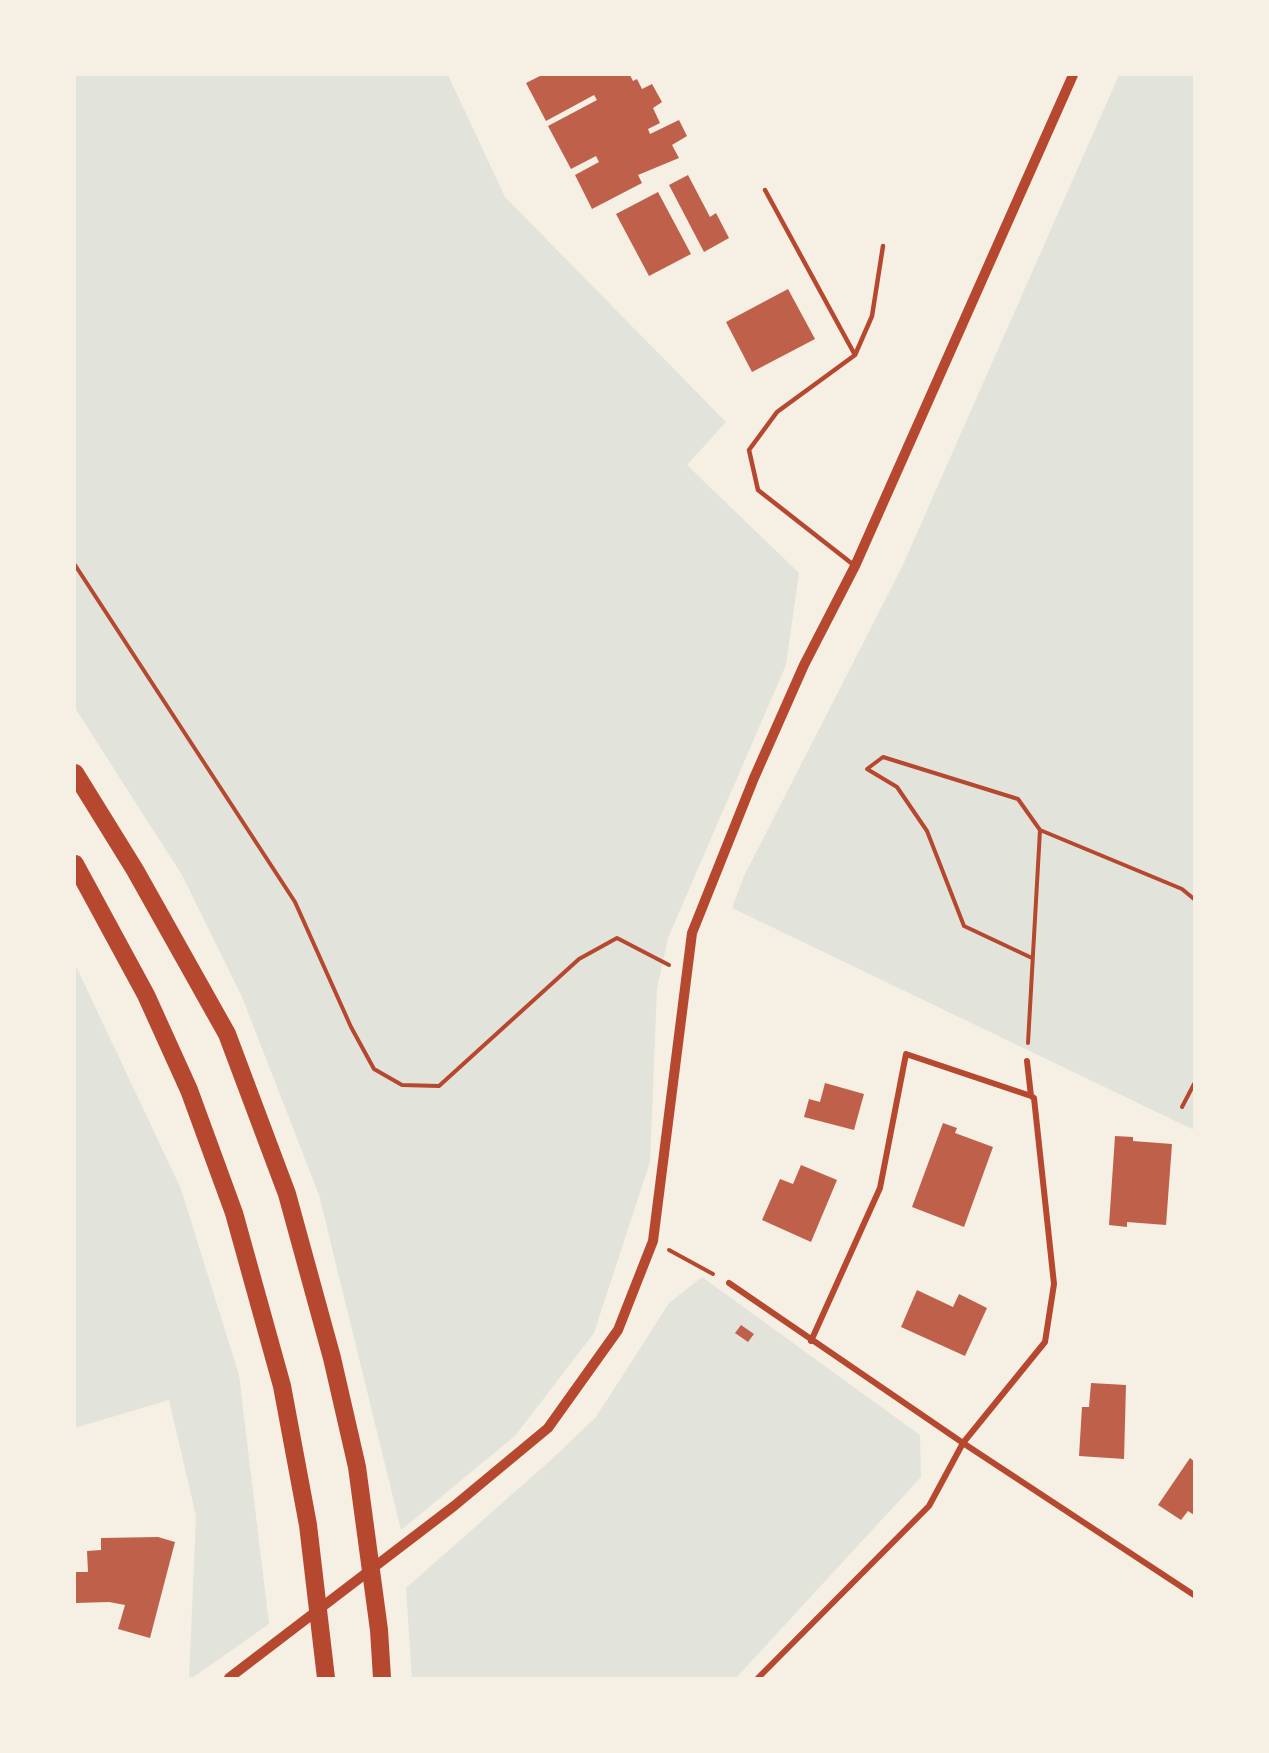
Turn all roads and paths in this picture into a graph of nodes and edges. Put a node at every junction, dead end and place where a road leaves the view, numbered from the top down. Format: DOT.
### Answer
graph roads {
  1 [pos="1073,75"];
  2 [pos="765,189"];
  3 [pos="883,246"];
  4 [pos="855,355"];
  5 [pos="75,565"];
  6 [pos="855,566"];
  7 [pos="75,773"];
  8 [pos="1040,830"];
  9 [pos="75,864"];
  10 [pos="1194,898"];
  11 [pos="1032,958"];
  12 [pos="686,973"];
  13 [pos="1027,1061"];
  14 [pos="1194,1084"];
  15 [pos="1031,1096"];
  16 [pos="1182,1107"];
  17 [pos="653,1241"];
  18 [pos="729,1283"];
  19 [pos="811,1341"];
  20 [pos="963,1443"];
  21 [pos="1194,1595"];
  22 [pos="230,1678"];
  23 [pos="326,1678"];
  24 [pos="382,1678"];
  25 [pos="758,1678"];
  1 -- 6 [label="street"];
  2 -- 4 [label="lane"];
  3 -- 4 [label="lane"];
  4 -- 6 [label="lane"];
  5 -- 12 [label="path"];
  6 -- 12 [label="street"];
  7 -- 24 [label="highway"];
  8 -- 10 [label="path"];
  8 -- 11 [label="path"];
  8 -- 11 [label="path"];
  9 -- 23 [label="highway"];
  11 -- 13 [label="path"];
  12 -- 17 [label="street"];
  13 -- 15 [label="street"];
  14 -- 16 [label="path"];
  15 -- 19 [label="street"];
  15 -- 20 [label="street"];
  17 -- 18 [label="path"];
  17 -- 22 [label="street"];
  18 -- 19 [label="street"];
  19 -- 20 [label="street"];
  20 -- 21 [label="street"];
  20 -- 25 [label="street"];
}
